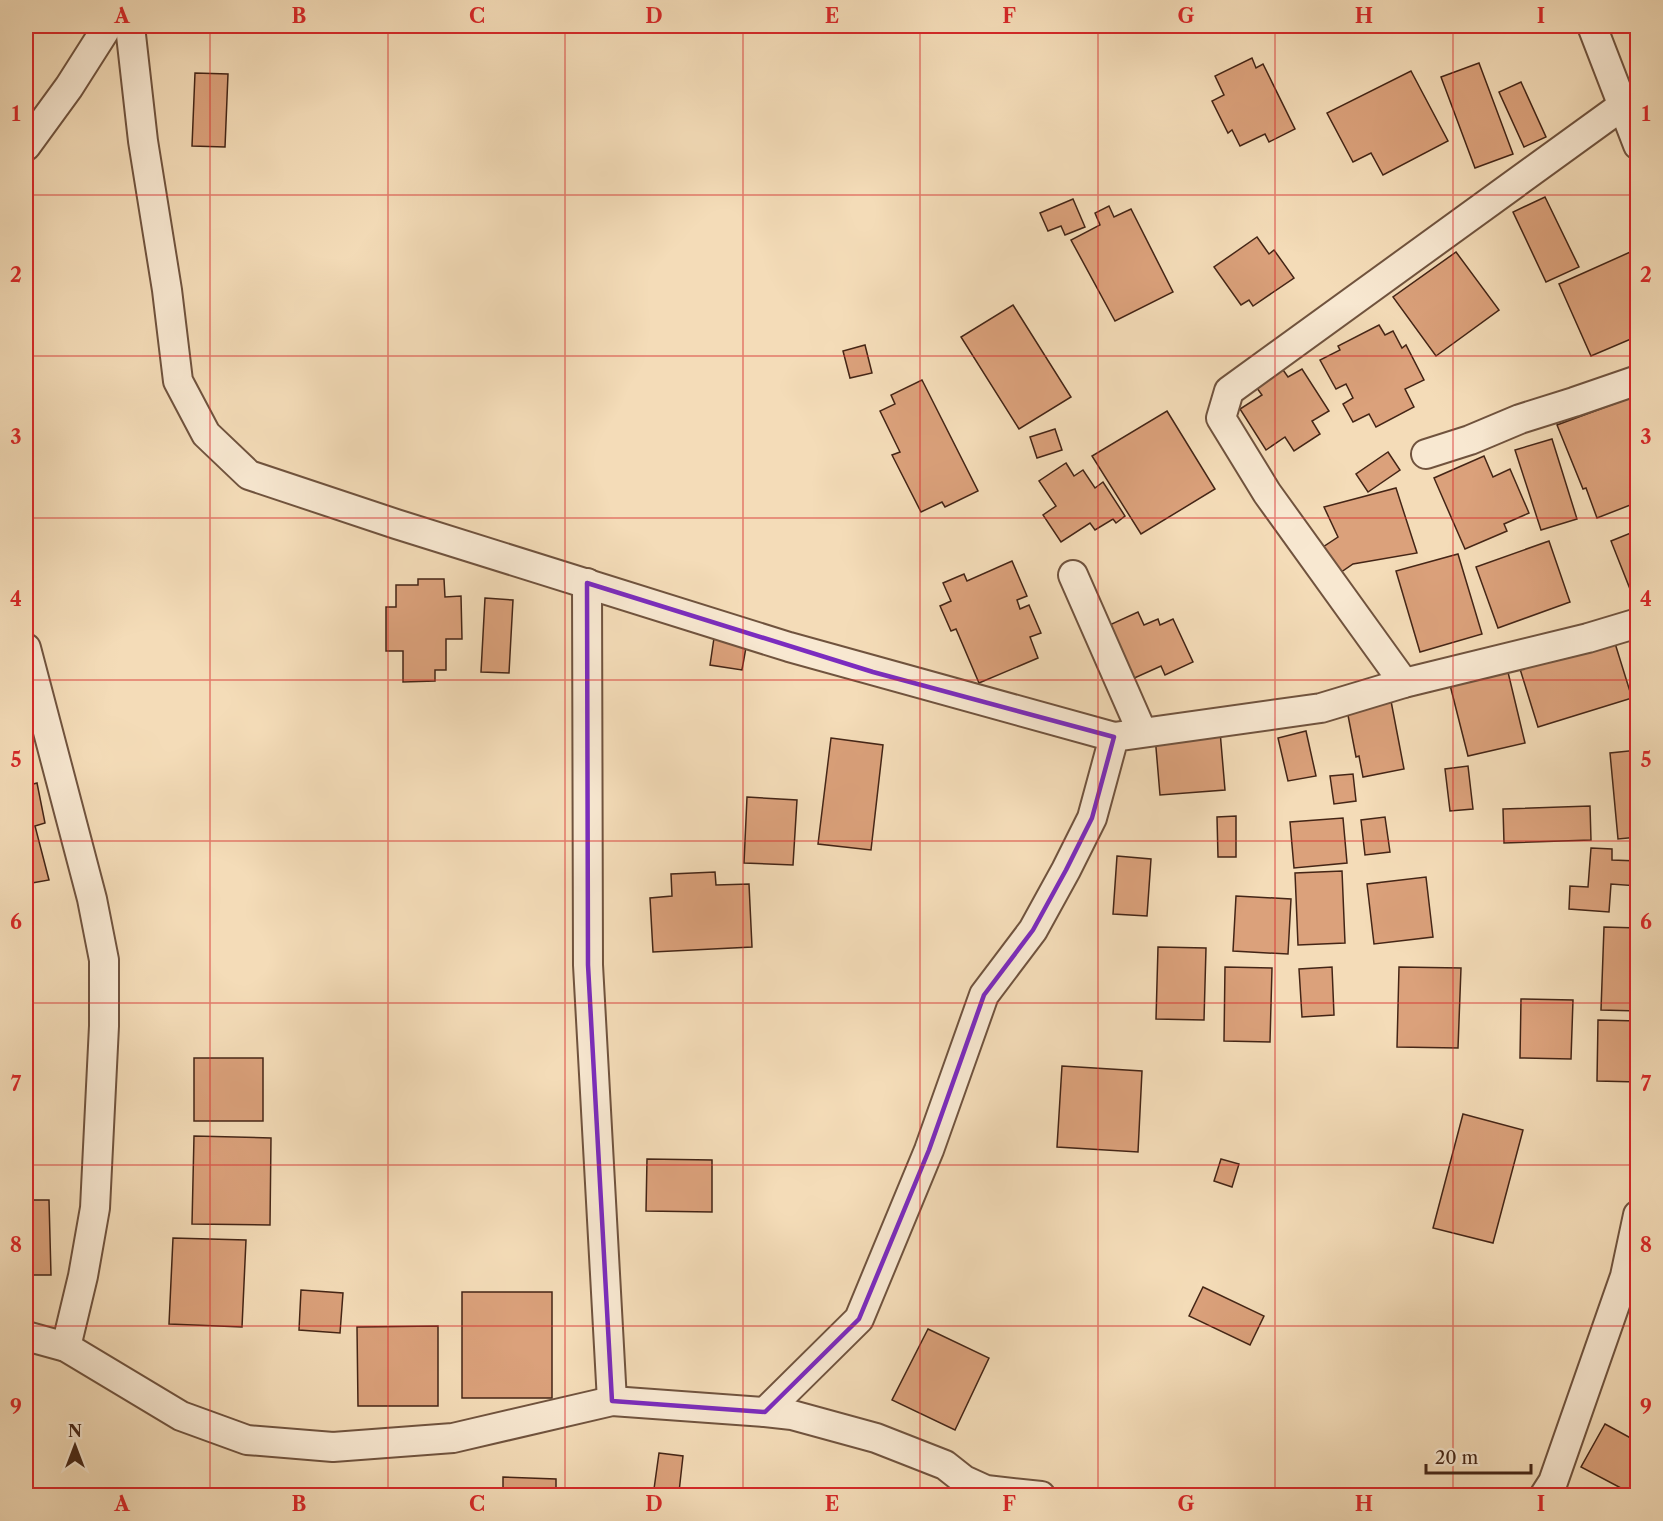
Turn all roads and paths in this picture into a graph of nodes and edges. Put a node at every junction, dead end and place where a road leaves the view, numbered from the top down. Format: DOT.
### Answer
graph roads {
  1 [pos="107,26"];
  2 [pos="130,26"];
  3 [pos="1592,26"];
  4 [pos="1622,106"];
  5 [pos="1638,145"];
  6 [pos="26,146"];
  7 [pos="1638,380"];
  8 [pos="1426,454"];
  9 [pos="1074,575"];
  10 [pos="586,583"];
  11 [pos="1638,623"];
  12 [pos="26,648"];
  13 [pos="1404,683"];
  14 [pos="1142,732"];
  15 [pos="1114,737"];
  16 [pos="1638,1215"];
  17 [pos="1631,1280"];
  18 [pos="26,1336"];
  19 [pos="66,1347"];
  20 [pos="612,1401"];
  21 [pos="765,1412"];
  22 [pos="1041,1496"];
  23 [pos="1544,1496"];
  1 -- 6 [label="street"];
  2 -- 10 [label="street"];
  3 -- 4 [label="street"];
  4 -- 5 [label="street"];
  4 -- 13 [label="street"];
  7 -- 8 [label="street"];
  9 -- 14 [label="street"];
  10 -- 15 [label="street"];
  10 -- 20 [label="street"];
  11 -- 13 [label="street"];
  12 -- 19 [label="street"];
  13 -- 14 [label="street"];
  14 -- 15 [label="street"];
  15 -- 21 [label="street"];
  16 -- 17 [label="street"];
  17 -- 23 [label="street"];
  18 -- 19 [label="street"];
  19 -- 20 [label="street"];
  20 -- 21 [label="street"];
  21 -- 22 [label="street"];
}
